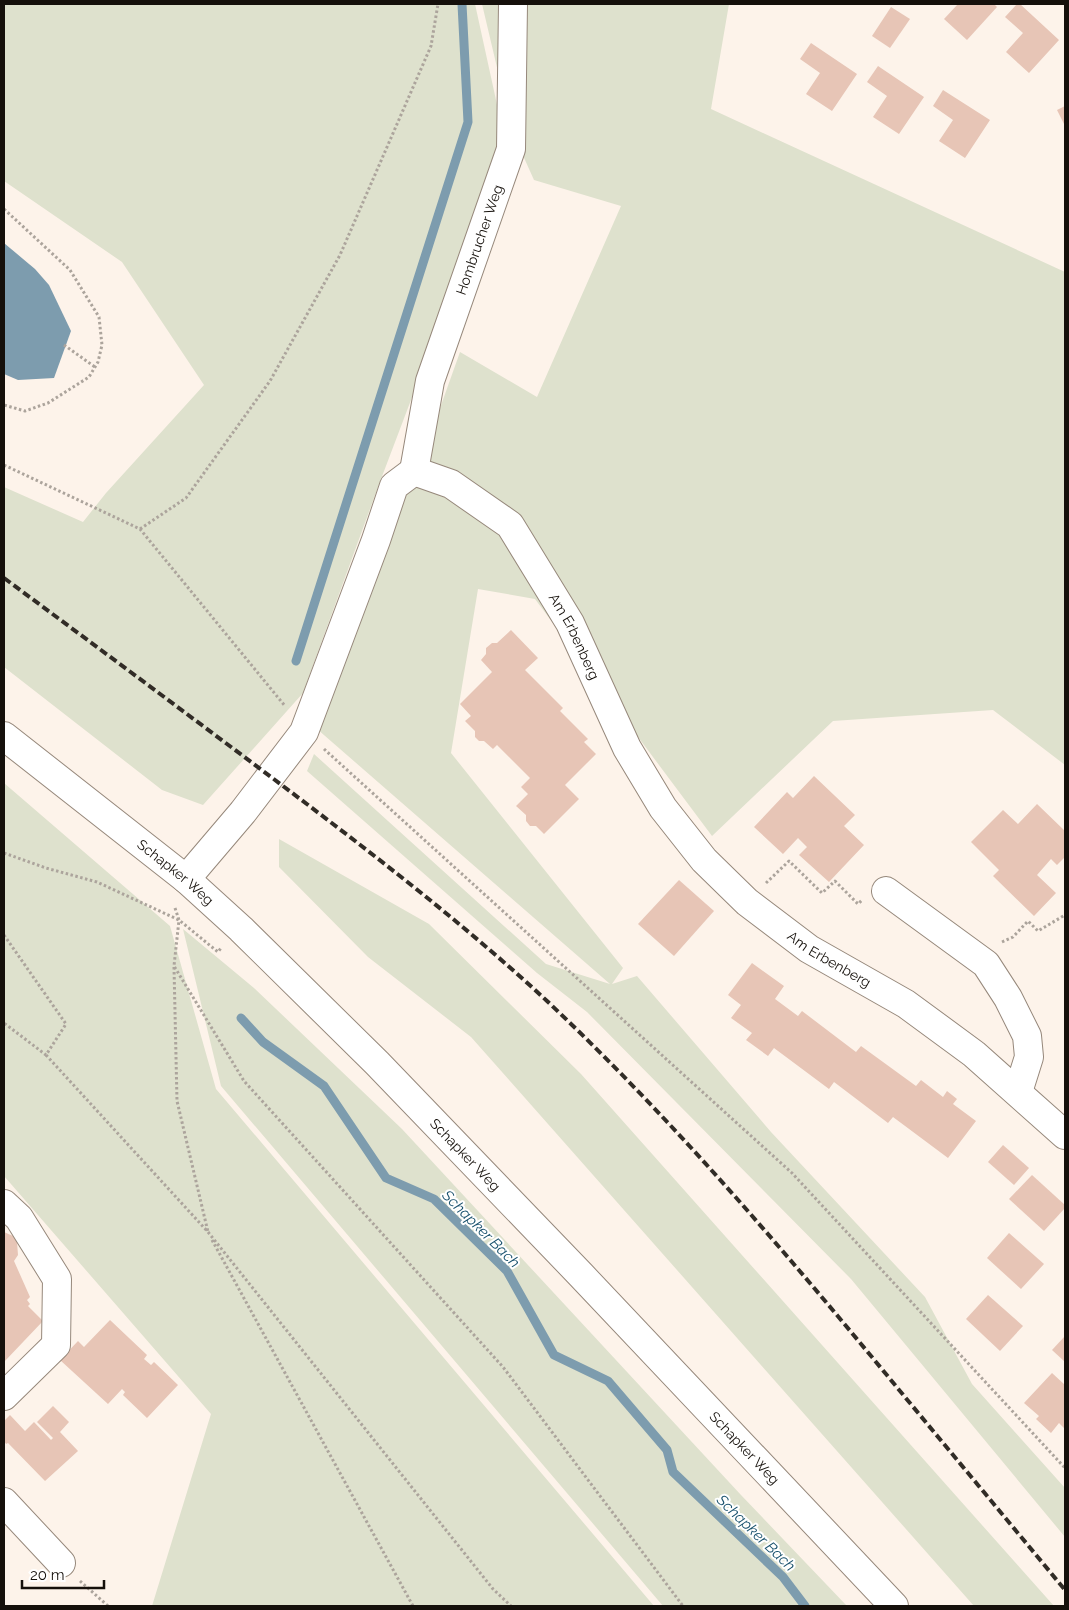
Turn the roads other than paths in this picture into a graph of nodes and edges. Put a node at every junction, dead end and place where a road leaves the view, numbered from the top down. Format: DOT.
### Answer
graph roads {
  1 [pos="513,4"];
  2 [pos="414,471"];
  3 [pos="4,736"];
  4 [pos="186,879"];
  5 [pos="886,891"];
  6 [pos="1018,1092"];
  7 [pos="1065,1135"];
  8 [pos="4,1204"];
  9 [pos="4,1396"];
  10 [pos="4,1502"];
  11 [pos="61,1563"];
  12 [pos="894,1606"];
  1 -- 2 [label="street, Hombrucher Weg"];
  2 -- 4 [label="street"];
  2 -- 6 [label="street, Am Erbenberg"];
  3 -- 4 [label="street, Schapker Weg"];
  4 -- 12 [label="street, Schapker Weg"];
  5 -- 6 [label="street"];
  6 -- 7 [label="street, Am Erbenberg"];
  8 -- 9 [label="street"];
  10 -- 11 [label="street"];
}
